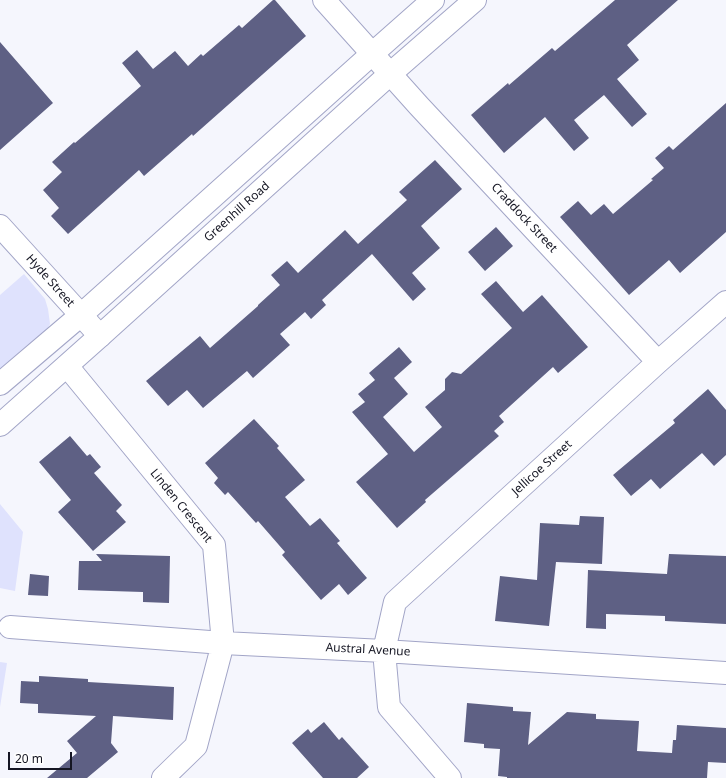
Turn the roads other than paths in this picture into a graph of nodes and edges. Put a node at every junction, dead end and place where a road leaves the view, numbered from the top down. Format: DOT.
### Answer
graph roads {
  1 [pos="324,0"];
  2 [pos="434,0"];
  3 [pos="475,0"];
  4 [pos="372,54"];
  5 [pos="390,74"];
  6 [pos="0,226"];
  7 [pos="726,302"];
  8 [pos="81,316"];
  9 [pos="100,336"];
  10 [pos="658,362"];
  11 [pos="66,366"];
  12 [pos="0,384"];
  13 [pos="0,425"];
  14 [pos="10,627"];
  15 [pos="223,643"];
  16 [pos="384,650"];
  17 [pos="726,673"];
  18 [pos="163,778"];
  19 [pos="450,778"];
  1 -- 4 [label="street, Craddock Street"];
  2 -- 4 [label="street"];
  3 -- 5 [label="street, Greenhill Road"];
  4 -- 5 [label="street, Craddock Street"];
  4 -- 8 [label="street"];
  5 -- 9 [label="street, Greenhill Road"];
  5 -- 10 [label="street, Craddock Street"];
  6 -- 8 [label="street, Hyde Street"];
  7 -- 10 [label="street, Jellicoe Street"];
  8 -- 9 [label="street, Hyde Street"];
  8 -- 12 [label="street"];
  9 -- 11 [label="street, Greenhill Road"];
  10 -- 16 [label="street, Jellicoe Street"];
  11 -- 13 [label="street, Greenhill Road"];
  11 -- 15 [label="street, Linden Crescent"];
  14 -- 15 [label="street, Austral Avenue"];
  15 -- 16 [label="street, Austral Avenue"];
  15 -- 18 [label="street, Linden Crescent"];
  16 -- 17 [label="street, Austral Avenue"];
  16 -- 19 [label="street, Jellicoe Street"];
}
